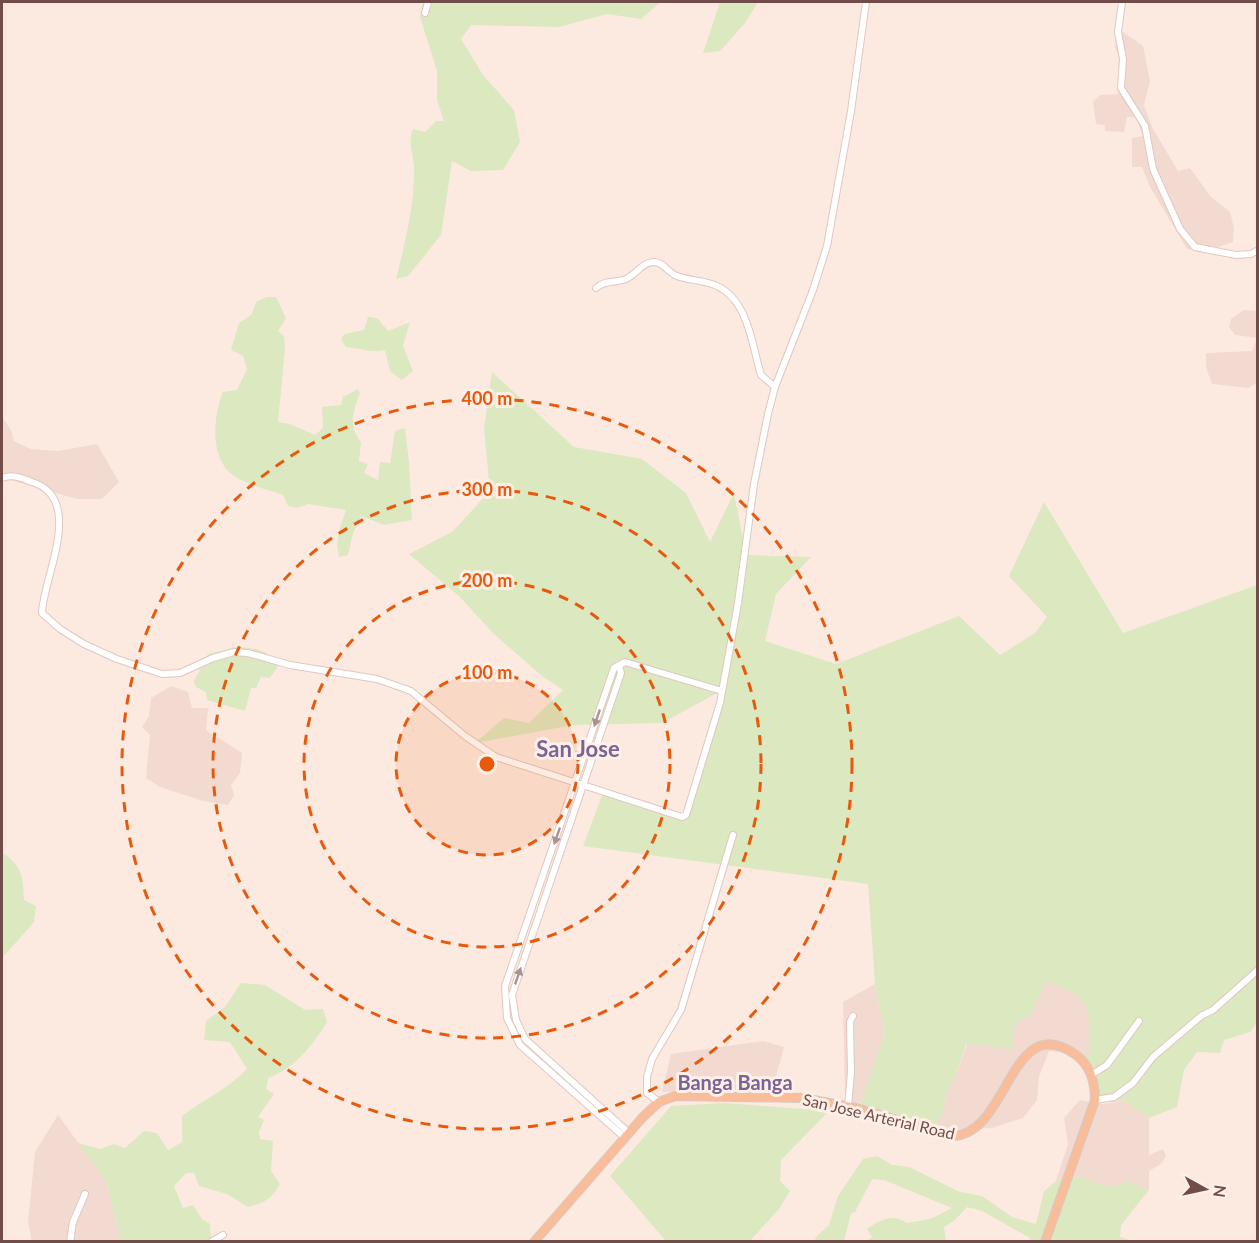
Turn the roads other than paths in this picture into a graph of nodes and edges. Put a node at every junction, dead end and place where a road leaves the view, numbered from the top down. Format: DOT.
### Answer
graph roads {
  1 [pos="428,2"];
  2 [pos="866,2"];
  3 [pos="1122,2"];
  4 [pos="425,13"];
  5 [pos="1257,250"];
  6 [pos="596,288"];
  7 [pos="775,387"];
  8 [pos="2,478"];
  9 [pos="620,666"];
  10 [pos="722,691"];
  11 [pos="576,781"];
  12 [pos="584,783"];
  13 [pos="733,835"];
  14 [pos="1257,970"];
  15 [pos="853,1016"];
  16 [pos="1139,1021"];
  17 [pos="1091,1075"];
  18 [pos="1095,1100"];
  19 [pos="659,1102"];
  20 [pos="848,1107"];
  21 [pos="626,1135"];
  22 [pos="85,1194"];
  23 [pos="223,1235"];
  24 [pos="70,1242"];
  25 [pos="211,1242"];
  26 [pos="534,1242"];
  27 [pos="1045,1242"];
  1 -- 4 [label="street"];
  2 -- 7 [label="street"];
  3 -- 5 [label="street"];
  6 -- 7 [label="street"];
  7 -- 10 [label="street"];
  8 -- 11 [label="street"];
  9 -- 10 [label="street"];
  9 -- 11 [label="street, one-way"];
  9 -- 12 [label="street"];
  10 -- 12 [label="street"];
  11 -- 12 [label="street"];
  11 -- 21 [label="street, one-way"];
  21 -- 12 [label="street, one-way"];
  13 -- 19 [label="street"];
  14 -- 18 [label="street"];
  15 -- 20 [label="street"];
  16 -- 17 [label="street"];
  17 -- 18 [label="main road"];
  17 -- 20 [label="main road, San Jose Arterial Road"];
  18 -- 27 [label="main road"];
  19 -- 20 [label="main road, San Jose Arterial Road"];
  19 -- 21 [label="main road"];
  21 -- 26 [label="main road"];
  22 -- 24 [label="street"];
  23 -- 25 [label="street"];
}
